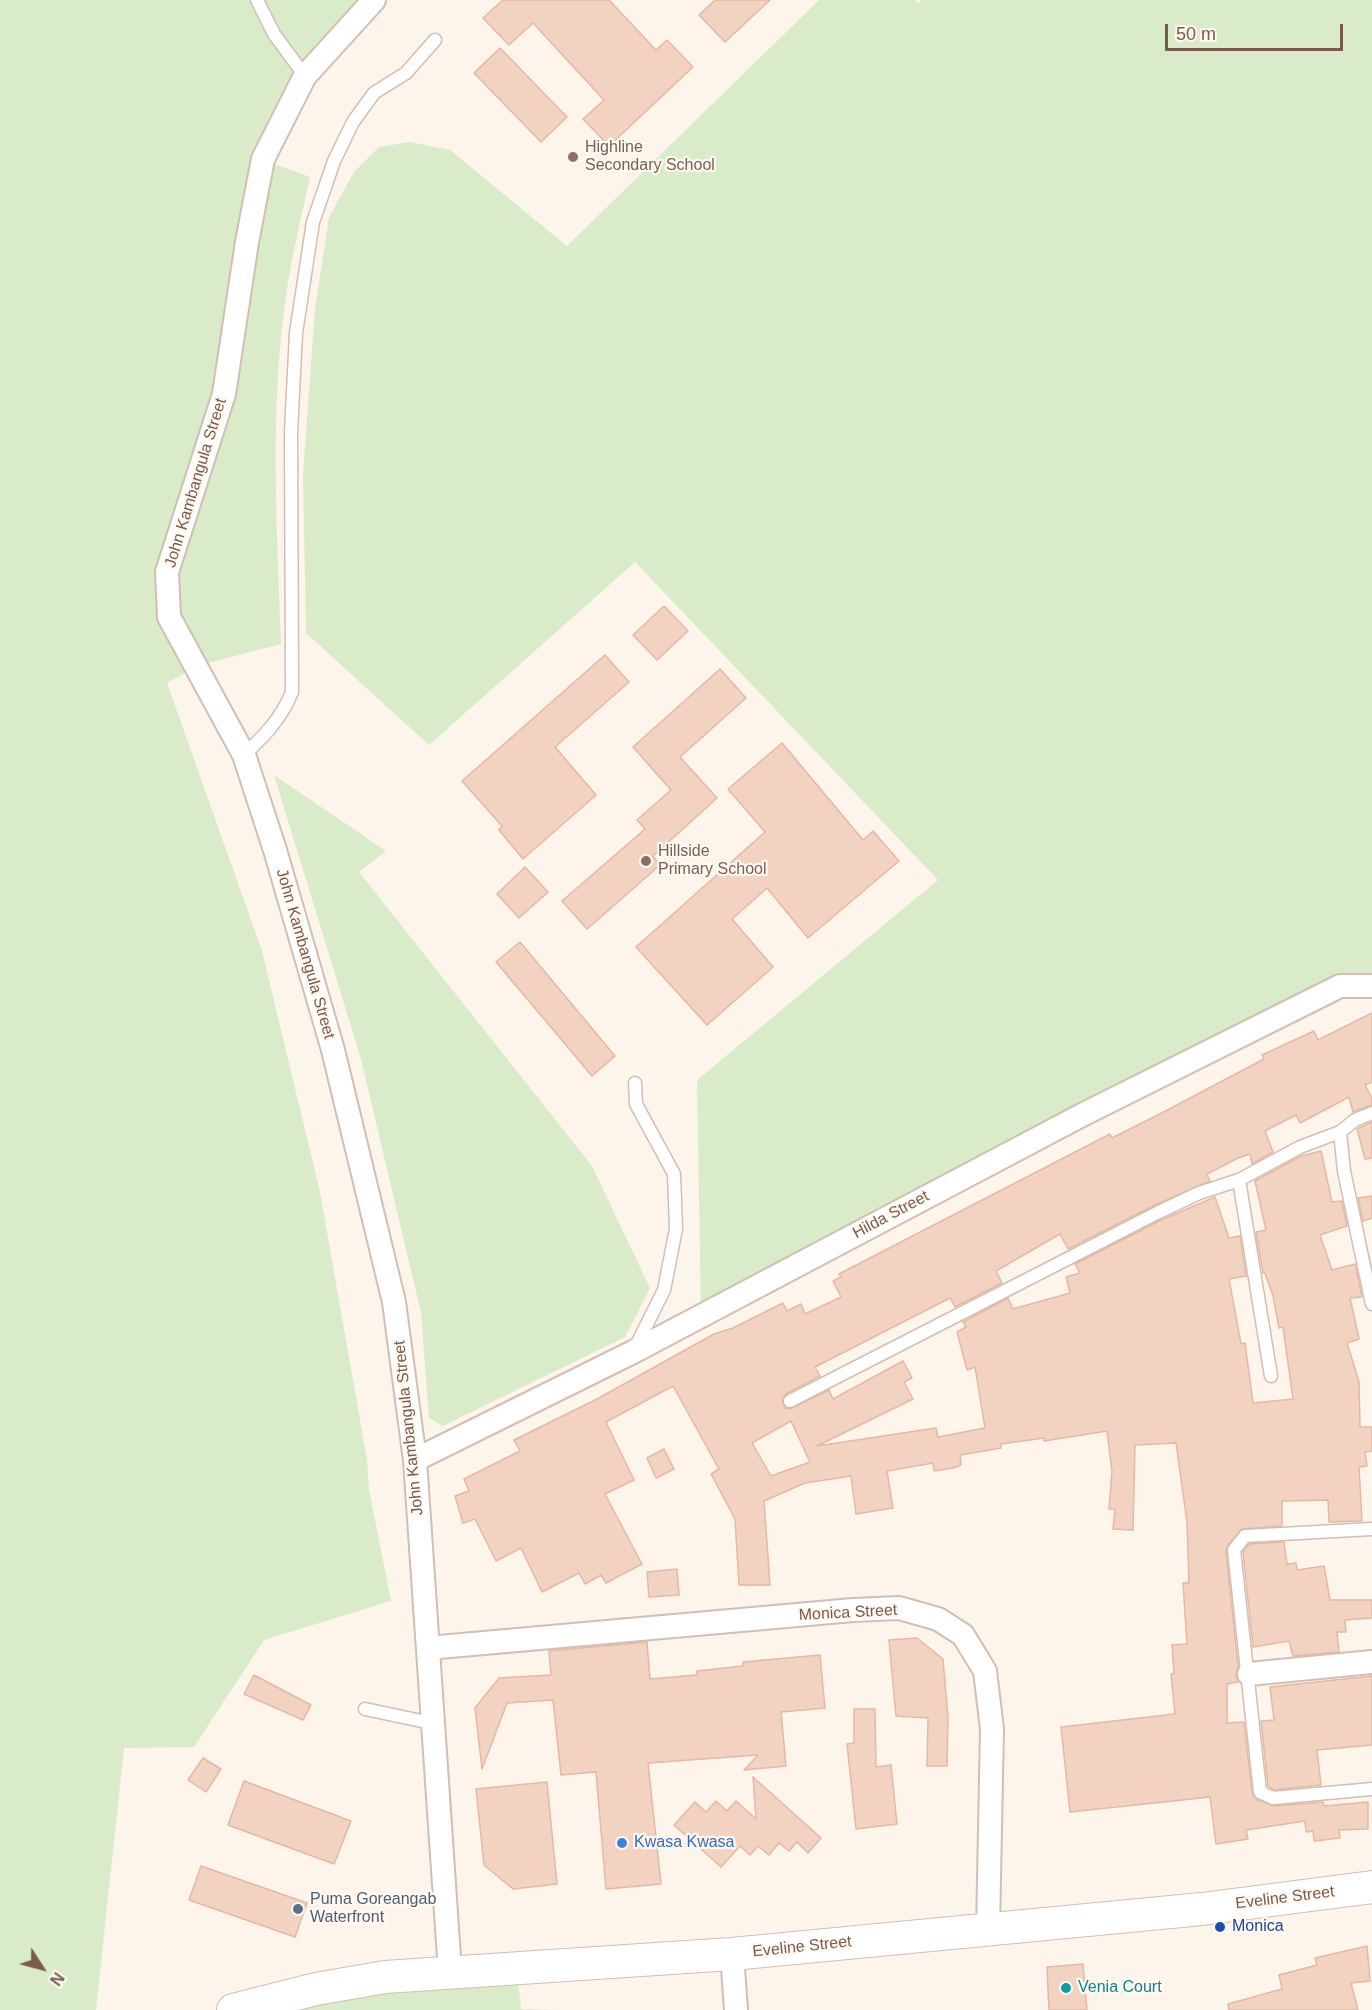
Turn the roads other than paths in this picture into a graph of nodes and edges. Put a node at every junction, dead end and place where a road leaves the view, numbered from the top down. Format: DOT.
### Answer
graph roads {
  1 [pos="257,0"];
  2 [pos="374,0"];
  3 [pos="435,40"];
  4 [pos="305,76"];
  5 [pos="244,755"];
  6 [pos="1372,986"];
  7 [pos="635,1083"];
  8 [pos="1372,1113"];
  9 [pos="1340,1132"];
  10 [pos="1239,1180"];
  11 [pos="1372,1304"];
  12 [pos="633,1352"];
  13 [pos="1271,1376"];
  14 [pos="790,1401"];
  15 [pos="415,1460"];
  16 [pos="1372,1529"];
  17 [pos="428,1648"];
  18 [pos="1372,1662"];
  19 [pos="1249,1674"];
  20 [pos="365,1709"];
  21 [pos="431,1723"];
  22 [pos="1372,1789"];
  23 [pos="1372,1887"];
  24 [pos="988,1929"];
  25 [pos="732,1954"];
  26 [pos="450,1972"];
  27 [pos="233,2010"];
  28 [pos="736,2010"];
  1 -- 4 [label="lane"];
  2 -- 4 [label="street, John Kambangula Street"];
  3 -- 5 [label="lane"];
  4 -- 5 [label="street, John Kambangula Street"];
  5 -- 15 [label="street, John Kambangula Street"];
  6 -- 12 [label="street, Hilda Street"];
  7 -- 12 [label="lane"];
  8 -- 9 [label="lane"];
  9 -- 10 [label="lane"];
  9 -- 11 [label="lane"];
  10 -- 13 [label="lane"];
  10 -- 14 [label="lane"];
  12 -- 15 [label="street, Hilda Street"];
  15 -- 17 [label="street, John Kambangula Street"];
  16 -- 19 [label="lane"];
  17 -- 21 [label="street, John Kambangula Street"];
  17 -- 24 [label="street, Monica Street"];
  18 -- 19 [label="street"];
  19 -- 22 [label="lane"];
  20 -- 21 [label="lane"];
  21 -- 26 [label="street, John Kambangula Street"];
  23 -- 24 [label="street, Eveline Street"];
  24 -- 25 [label="street, Eveline Street"];
  25 -- 26 [label="street, Eveline Street"];
  25 -- 28 [label="street"];
  26 -- 27 [label="street, Eveline Street"];
}
